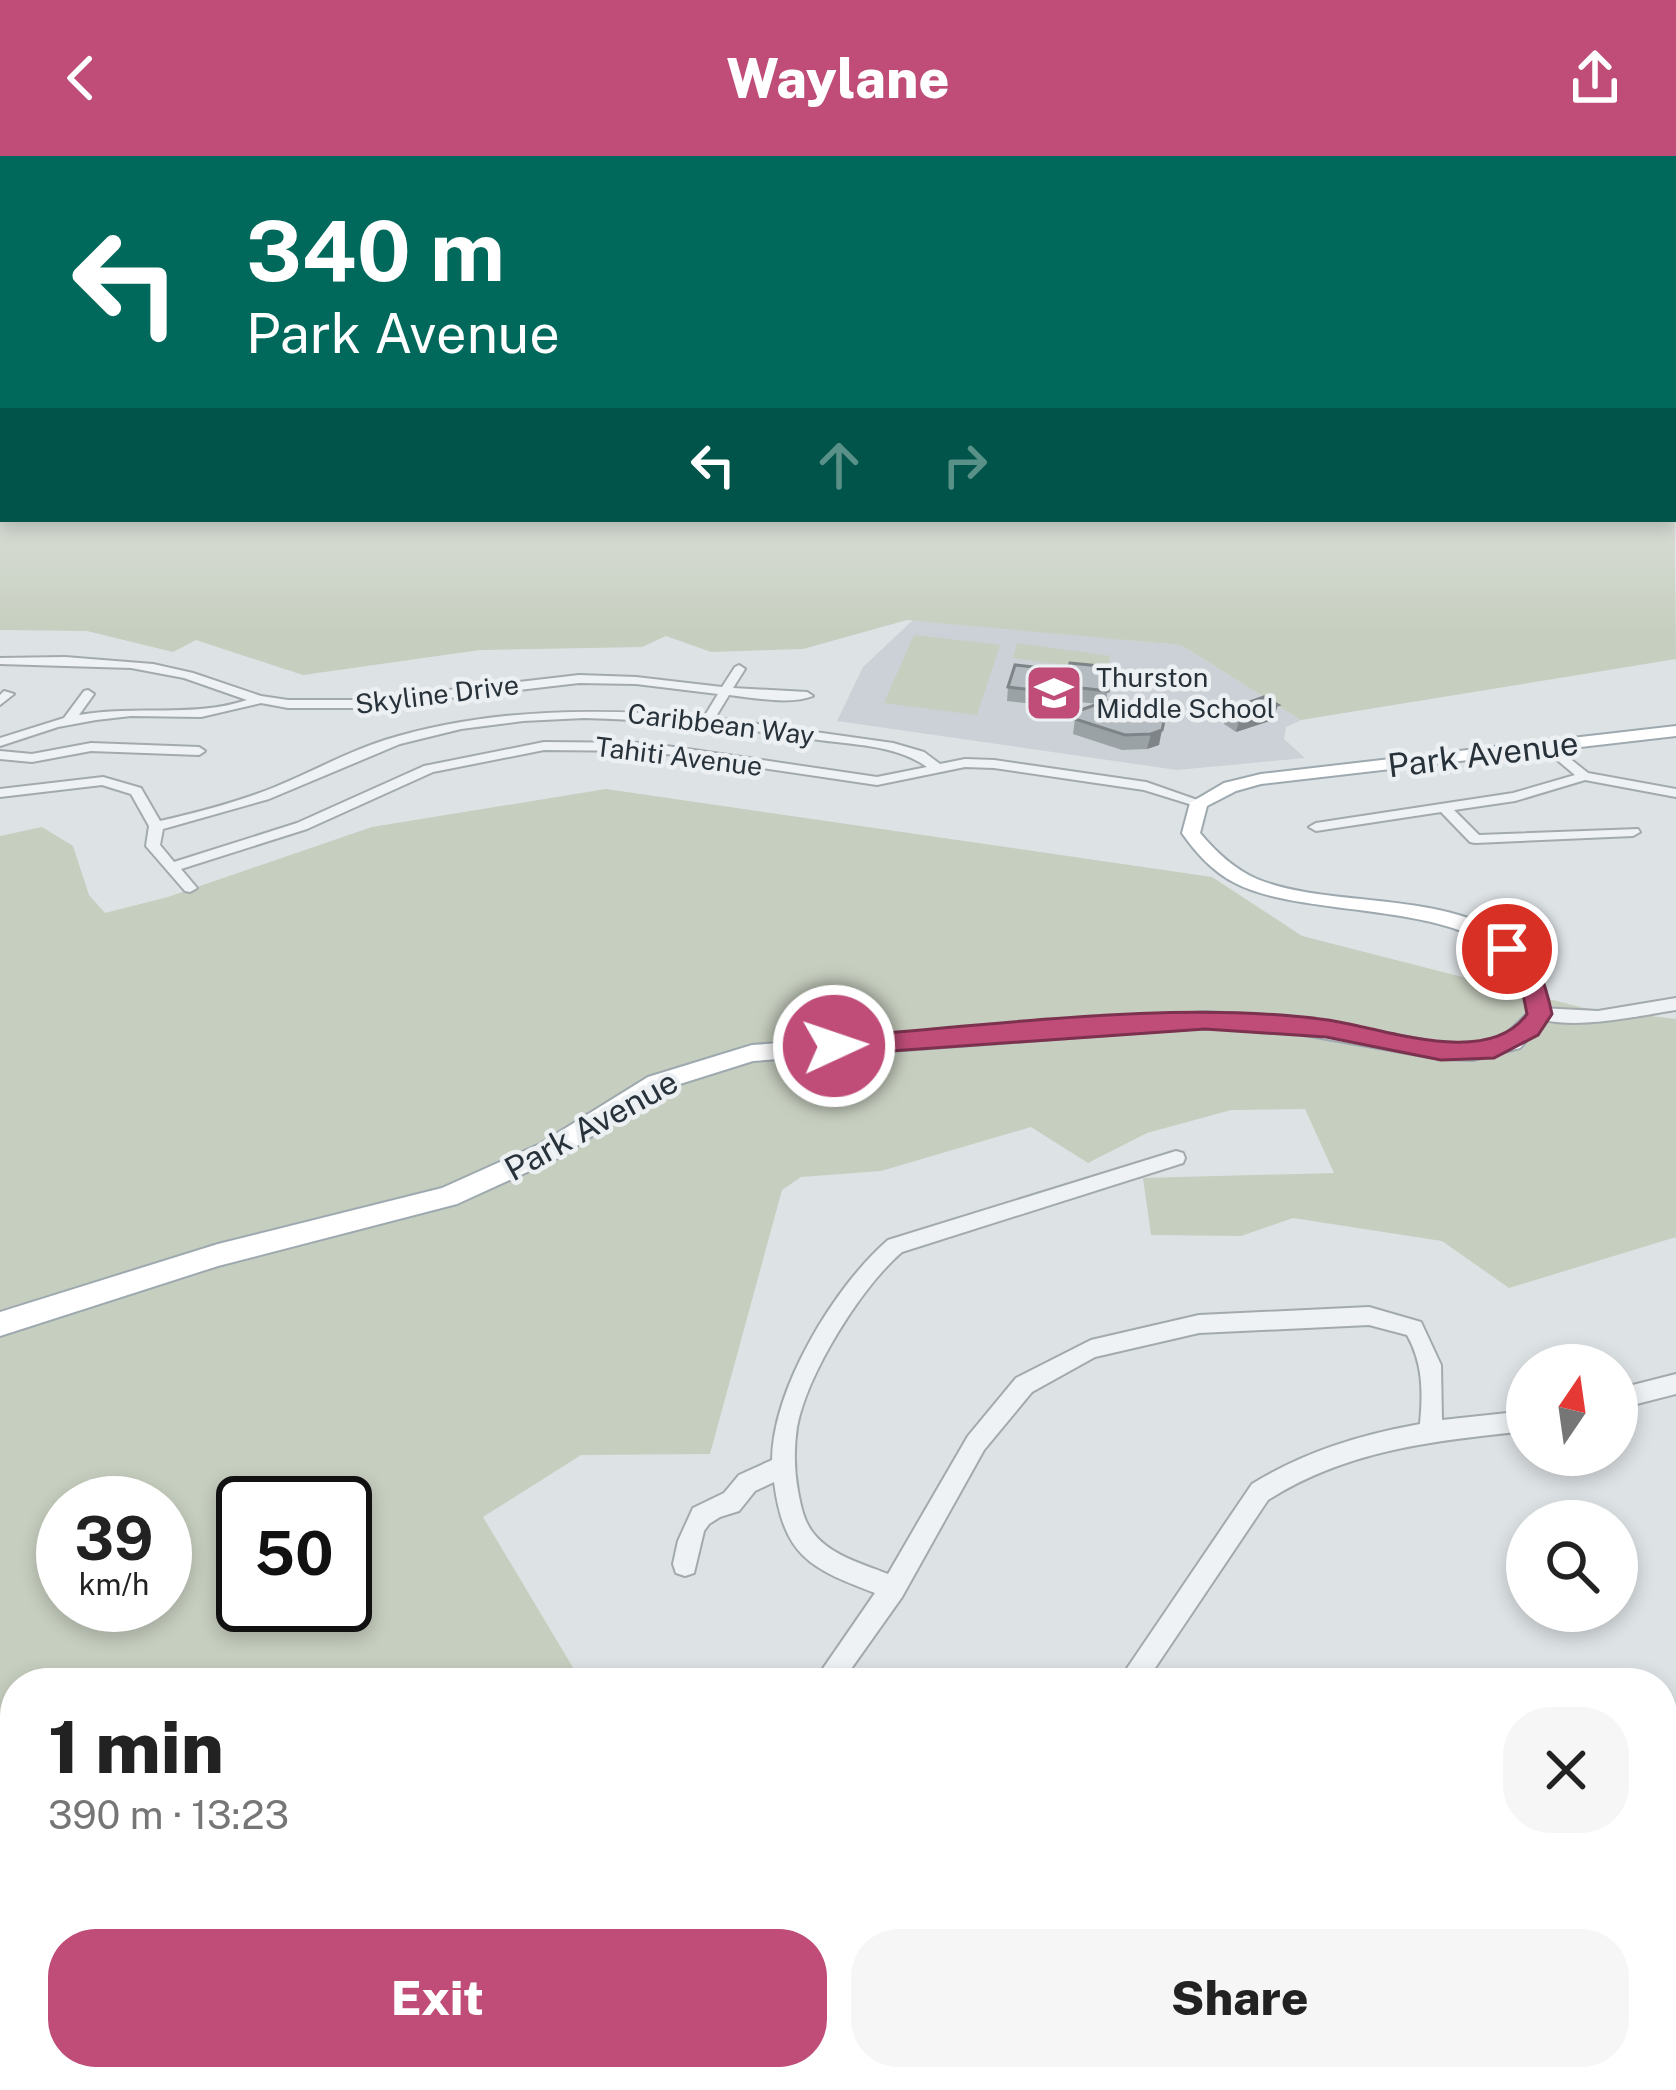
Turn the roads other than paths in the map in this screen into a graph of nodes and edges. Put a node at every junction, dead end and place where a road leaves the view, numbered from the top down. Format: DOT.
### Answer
graph roads {
  1 [pos="0,661"];
  2 [pos="740,669"];
  3 [pos="728,688"];
  4 [pos="88,694"];
  5 [pos="807,696"];
  6 [pos="258,700"];
  7 [pos="69,720"];
  8 [pos="708,720"];
  9 [pos="1676,731"];
  10 [pos="0,742"];
  11 [pos="1549,746"];
  12 [pos="199,751"];
  13 [pos="0,755"];
  14 [pos="938,769"];
  15 [pos="1584,776"];
  16 [pos="0,793"];
  17 [pos="1676,793"];
  18 [pos="1199,803"];
  19 [pos="1444,808"];
  20 [pos="157,826"];
  21 [pos="1316,827"];
  22 [pos="1633,832"];
  23 [pos="172,868"];
  24 [pos="190,888"];
  25 [pos="1676,1004"];
  26 [pos="1540,1014"];
  27 [pos="1177,1158"];
  28 [pos="0,1324"];
  29 [pos="1676,1384"];
  30 [pos="1638,1394"];
  31 [pos="1506,1422"];
  32 [pos="1430,1430"];
  33 [pos="785,1466"];
  34 [pos="685,1564"];
  35 [pos="893,1588"];
  36 [pos="837,1668"];
  37 [pos="1140,1668"];
  1 -- 6 [label="street, Skyline Drive"];
  2 -- 3 [label="street"];
  3 -- 5 [label="street, Skyline Drive"];
  3 -- 6 [label="street, Skyline Drive"];
  3 -- 8 [label="street"];
  4 -- 7 [label="street"];
  6 -- 7 [label="street"];
  7 -- 10 [label="street"];
  8 -- 14 [label="street, Caribbean Way"];
  8 -- 20 [label="street, Caribbean Way"];
  9 -- 11 [label="main road, Park Avenue"];
  11 -- 15 [label="street"];
  11 -- 18 [label="main road, Park Avenue"];
  12 -- 13 [label="street"];
  14 -- 18 [label="street, Tahiti Avenue"];
  14 -- 23 [label="street, Tahiti Avenue"];
  15 -- 17 [label="street"];
  15 -- 19 [label="street"];
  16 -- 20 [label="street"];
  18 -- 26 [label="main road"];
  19 -- 21 [label="street"];
  19 -- 22 [label="street"];
  20 -- 23 [label="street"];
  23 -- 24 [label="street"];
  25 -- 26 [label="street"];
  26 -- 28 [label="main road, Park Avenue"];
  27 -- 33 [label="street"];
  29 -- 30 [label="street"];
  31 -- 32 [label="street"];
  32 -- 35 [label="street"];
  32 -- 37 [label="street"];
  33 -- 34 [label="street"];
  33 -- 35 [label="street"];
  35 -- 36 [label="street"];
}
